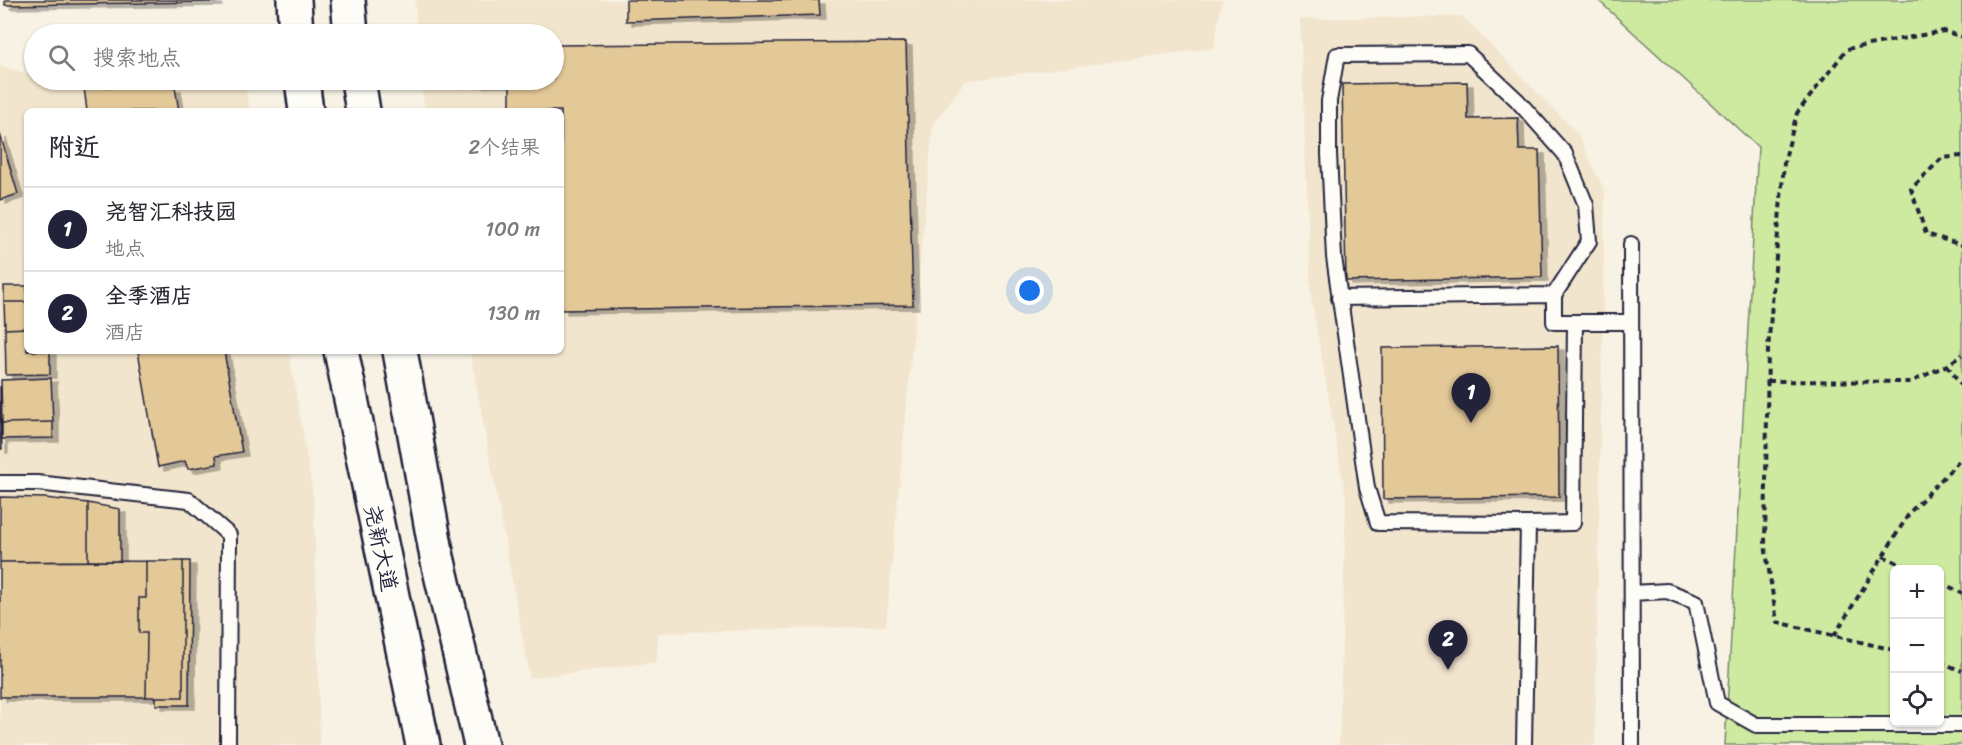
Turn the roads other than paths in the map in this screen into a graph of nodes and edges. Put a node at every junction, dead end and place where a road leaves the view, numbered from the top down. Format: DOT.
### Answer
graph roads {
  1 [pos="294,0"];
  2 [pos="348,0"];
  3 [pos="295,24"];
  4 [pos="350,24"];
  5 [pos="303,90"];
  6 [pos="360,90"];
  7 [pos="306,108"];
  8 [pos="363,108"];
  9 [pos="1631,244"];
  10 [pos="1554,295"];
  11 [pos="1339,298"];
  12 [pos="1575,322"];
  13 [pos="1631,322"];
  14 [pos="342,354"];
  15 [pos="401,354"];
  16 [pos="0,483"];
  17 [pos="1528,524"];
  18 [pos="1632,593"];
  19 [pos="1962,724"];
  20 [pos="228,745"];
  21 [pos="423,745"];
  22 [pos="481,745"];
  23 [pos="1524,745"];
  24 [pos="1632,745"];
  1 -- 3 [label="main road"];
  2 -- 4 [label="main road"];
  5 -- 7 [label="main road"];
  6 -- 8 [label="main road"];
  9 -- 13 [label="lane"];
  10 -- 11 [label="lane"];
  10 -- 11 [label="lane"];
  10 -- 12 [label="lane"];
  11 -- 17 [label="lane"];
  12 -- 13 [label="lane"];
  12 -- 17 [label="lane"];
  13 -- 18 [label="lane"];
  14 -- 21 [label="main road, 尧新大道"];
  15 -- 22 [label="main road"];
  16 -- 20 [label="lane"];
  17 -- 23 [label="lane"];
  18 -- 19 [label="lane"];
  18 -- 24 [label="lane"];
}
